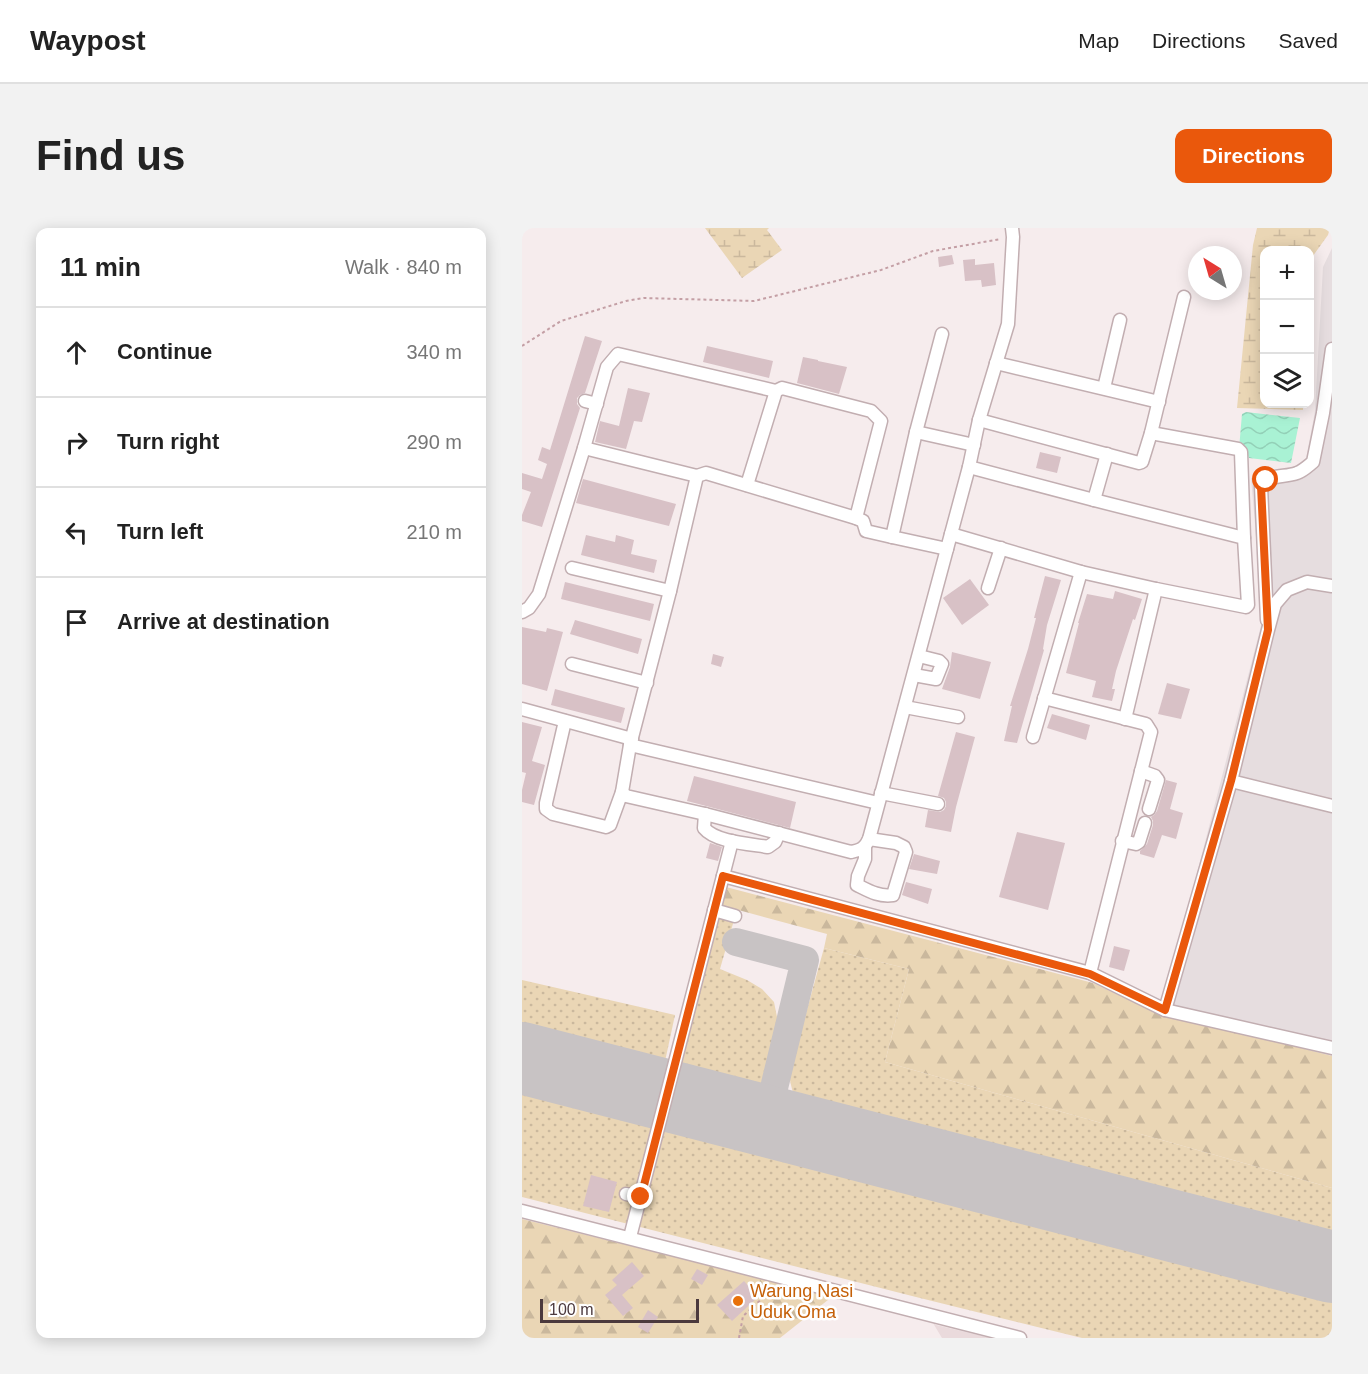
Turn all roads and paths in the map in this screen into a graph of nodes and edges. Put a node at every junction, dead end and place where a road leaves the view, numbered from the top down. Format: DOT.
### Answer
graph roads {
  1 [pos="1012,233"];
  2 [pos="1184,297"];
  3 [pos="1120,320"];
  4 [pos="942,334"];
  5 [pos="522,346"];
  6 [pos="1332,349"];
  7 [pos="996,363"];
  8 [pos="1104,388"];
  9 [pos="776,391"];
  10 [pos="1159,402"];
  11 [pos="979,420"];
  12 [pos="916,432"];
  13 [pos="1151,433"];
  14 [pos="974,445"];
  15 [pos="584,448"];
  16 [pos="1107,454"];
  17 [pos="969,467"];
  18 [pos="697,476"];
  19 [pos="747,485"];
  20 [pos="1094,500"];
  21 [pos="856,518"];
  22 [pos="951,534"];
  23 [pos="892,537"];
  24 [pos="1244,538"];
  25 [pos="1001,548"];
  26 [pos="947,549"];
  27 [pos="572,568"];
  28 [pos="1081,572"];
  29 [pos="1332,586"];
  30 [pos="988,588"];
  31 [pos="1156,590"];
  32 [pos="670,591"];
  33 [pos="522,612"];
  34 [pos="1268,630"];
  35 [pos="919,656"];
  36 [pos="572,664"];
  37 [pos="914,675"];
  38 [pos="647,683"];
  39 [pos="1044,698"];
  40 [pos="904,707"];
  41 [pos="522,709"];
  42 [pos="958,717"];
  43 [pos="1125,719"];
  44 [pos="565,721"];
  45 [pos="1033,737"];
  46 [pos="631,742"];
  47 [pos="1141,771"];
  48 [pos="1231,781"];
  49 [pos="622,792"];
  50 [pos="880,798"];
  51 [pos="938,804"];
  52 [pos="1332,806"];
  53 [pos="1149,809"];
  54 [pos="705,814"];
  55 [pos="1145,823"];
  56 [pos="779,833"];
  57 [pos="732,841"];
  58 [pos="1122,841"];
  59 [pos="867,843"];
  60 [pos="723,876"];
  61 [pos="714,910"];
  62 [pos="735,916"];
  63 [pos="1090,974"];
  64 [pos="1165,1010"];
  65 [pos="1332,1048"];
  66 [pos="626,1194"];
  67 [pos="641,1197"];
  68 [pos="522,1210"];
  69 [pos="630,1237"];
  70 [pos="756,1270"];
  71 [pos="739,1338"];
  72 [pos="1020,1338"];
  1 -- 5 [label="path"];
  1 -- 7 [label="street"];
  2 -- 10 [label="street"];
  3 -- 8 [label="street"];
  4 -- 12 [label="street"];
  6 -- 34 [label="street"];
  7 -- 8 [label="street"];
  7 -- 11 [label="street"];
  8 -- 10 [label="street"];
  9 -- 15 [label="street"];
  9 -- 19 [label="street"];
  9 -- 21 [label="street"];
  10 -- 13 [label="street"];
  11 -- 14 [label="street"];
  11 -- 16 [label="street"];
  12 -- 14 [label="street"];
  12 -- 23 [label="street"];
  13 -- 16 [label="street"];
  13 -- 24 [label="street"];
  14 -- 17 [label="street"];
  15 -- 18 [label="street"];
  15 -- 33 [label="street"];
  16 -- 20 [label="street"];
  17 -- 20 [label="street"];
  17 -- 22 [label="street"];
  18 -- 19 [label="street"];
  18 -- 32 [label="street"];
  19 -- 21 [label="street"];
  20 -- 24 [label="street"];
  21 -- 23 [label="street"];
  22 -- 25 [label="street"];
  22 -- 26 [label="street"];
  23 -- 26 [label="street"];
  24 -- 31 [label="street"];
  25 -- 28 [label="street"];
  25 -- 30 [label="street"];
  26 -- 35 [label="street"];
  27 -- 32 [label="street"];
  28 -- 31 [label="street"];
  28 -- 39 [label="street"];
  29 -- 34 [label="street"];
  31 -- 43 [label="street"];
  32 -- 38 [label="street"];
  34 -- 48 [label="street"];
  35 -- 37 [label="street"];
  35 -- 37 [label="street"];
  36 -- 38 [label="street"];
  37 -- 40 [label="street"];
  38 -- 46 [label="street"];
  39 -- 43 [label="street"];
  39 -- 45 [label="street"];
  40 -- 42 [label="street"];
  40 -- 50 [label="street"];
  41 -- 44 [label="street"];
  43 -- 47 [label="street"];
  44 -- 46 [label="street"];
  44 -- 49 [label="street"];
  46 -- 49 [label="street"];
  46 -- 50 [label="street"];
  47 -- 53 [label="street"];
  47 -- 58 [label="street"];
  48 -- 52 [label="street"];
  48 -- 64 [label="street"];
  49 -- 54 [label="street"];
  50 -- 51 [label="street"];
  50 -- 59 [label="street"];
  54 -- 56 [label="street"];
  54 -- 57 [label="street"];
  55 -- 58 [label="street"];
  56 -- 57 [label="street"];
  56 -- 59 [label="street"];
  57 -- 60 [label="street"];
  58 -- 63 [label="street"];
  59 -- 59 [label="street"];
  60 -- 61 [label="street"];
  60 -- 63 [label="street"];
  61 -- 62 [label="street"];
  61 -- 67 [label="street"];
  63 -- 64 [label="street"];
  64 -- 65 [label="street"];
  66 -- 67 [label="street"];
  67 -- 69 [label="street"];
  68 -- 69 [label="street"];
  69 -- 70 [label="street"];
  70 -- 71 [label="path"];
  70 -- 72 [label="street"];
}
